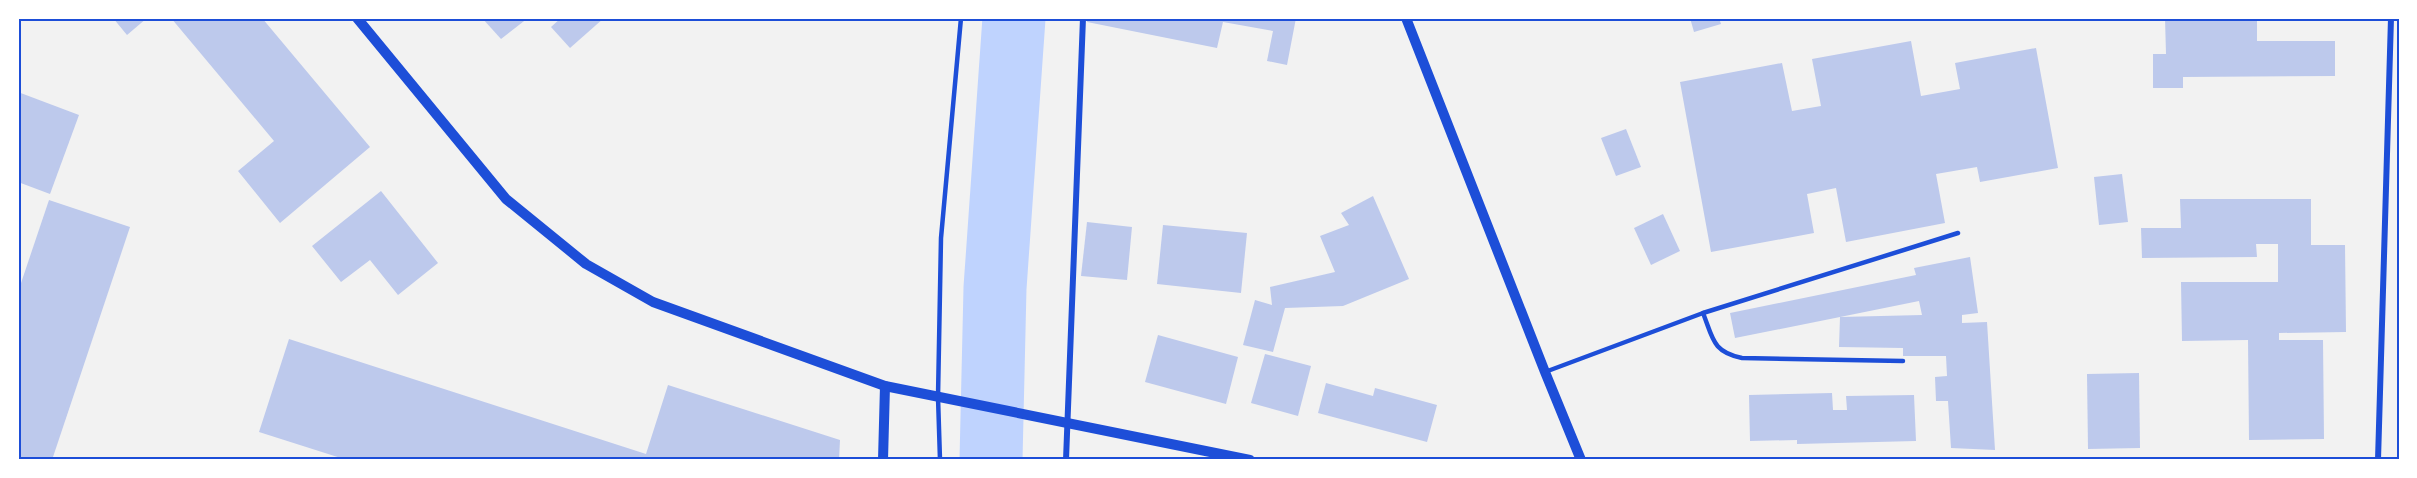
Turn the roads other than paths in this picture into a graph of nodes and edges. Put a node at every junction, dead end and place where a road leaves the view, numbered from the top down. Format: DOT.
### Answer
graph roads {
  1 [pos="357,18"];
  2 [pos="961,18"];
  3 [pos="1083,18"];
  4 [pos="1406,18"];
  5 [pos="2391,18"];
  6 [pos="1958,233"];
  7 [pos="1703,313"];
  8 [pos="1903,361"];
  9 [pos="1545,372"];
  10 [pos="885,386"];
  11 [pos="938,397"];
  12 [pos="1067,424"];
  13 [pos="883,460"];
  14 [pos="940,460"];
  15 [pos="1066,460"];
  16 [pos="1250,460"];
  17 [pos="1581,460"];
  18 [pos="2378,460"];
  1 -- 10 [label="street"];
  2 -- 11 [label="lane"];
  3 -- 12 [label="street"];
  4 -- 9 [label="street"];
  5 -- 18 [label="street"];
  6 -- 7 [label="lane"];
  7 -- 8 [label="lane"];
  7 -- 9 [label="lane"];
  9 -- 17 [label="street"];
  10 -- 11 [label="street"];
  10 -- 13 [label="street"];
  11 -- 12 [label="street"];
  11 -- 14 [label="lane"];
  12 -- 15 [label="street"];
  12 -- 16 [label="street"];
}
